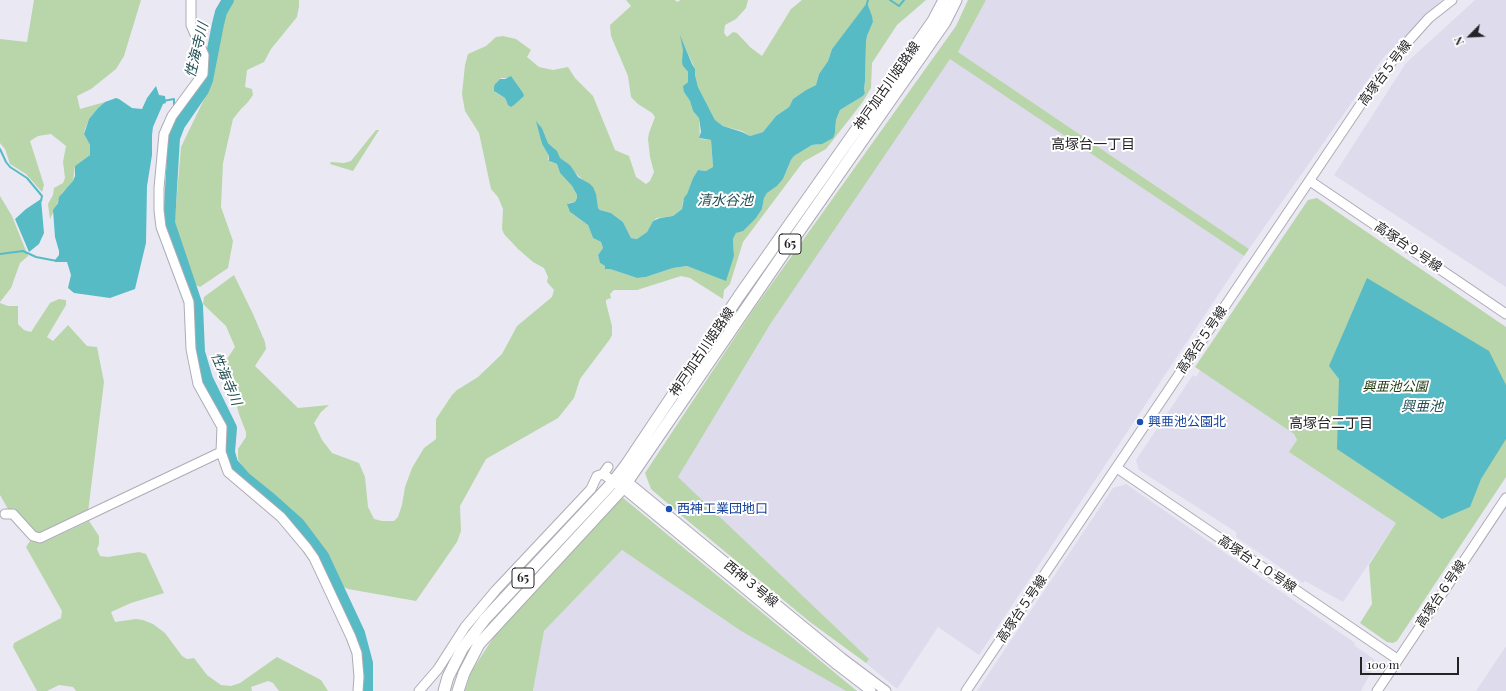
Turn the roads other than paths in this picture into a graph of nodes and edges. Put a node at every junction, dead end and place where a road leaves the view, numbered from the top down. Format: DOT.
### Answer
graph roads {
  1 [pos="191,0"];
  2 [pos="944,0"];
  3 [pos="956,0"];
  4 [pos="1452,0"];
  5 [pos="1310,181"];
  6 [pos="1506,314"];
  7 [pos="221,452"];
  8 [pos="1117,468"];
  9 [pos="620,482"];
  10 [pos="1506,498"];
  11 [pos="5,514"];
  12 [pos="1397,659"];
  13 [pos="358,691"];
  14 [pos="420,691"];
  15 [pos="444,691"];
  16 [pos="458,691"];
  17 [pos="871,691"];
  18 [pos="886,691"];
  19 [pos="966,691"];
  20 [pos="1377,691"];
  1 -- 7 [label="street"];
  2 -- 9 [label="main road, 神戸加古川姫路線 / 65"];
  3 -- 9 [label="main road, 神戸加古川姫路線 / 65"];
  4 -- 5 [label="street, 高塚台５号線"];
  5 -- 6 [label="street, 高塚台９号線"];
  5 -- 8 [label="street, 高塚台５号線"];
  7 -- 11 [label="street"];
  7 -- 13 [label="street"];
  8 -- 12 [label="street, 高塚台１０号線"];
  8 -- 19 [label="street, 高塚台５号線"];
  9 -- 14 [label="street"];
  9 -- 15 [label="main road, 神戸加古川姫路線 / 65"];
  9 -- 16 [label="main road, 神戸加古川姫路線 / 65"];
  9 -- 17 [label="street, 西神３号線"];
  9 -- 18 [label="street, 西神３号線"];
  10 -- 12 [label="street, 高塚台６号線"];
  12 -- 20 [label="street, 高塚台６号線"];
}
